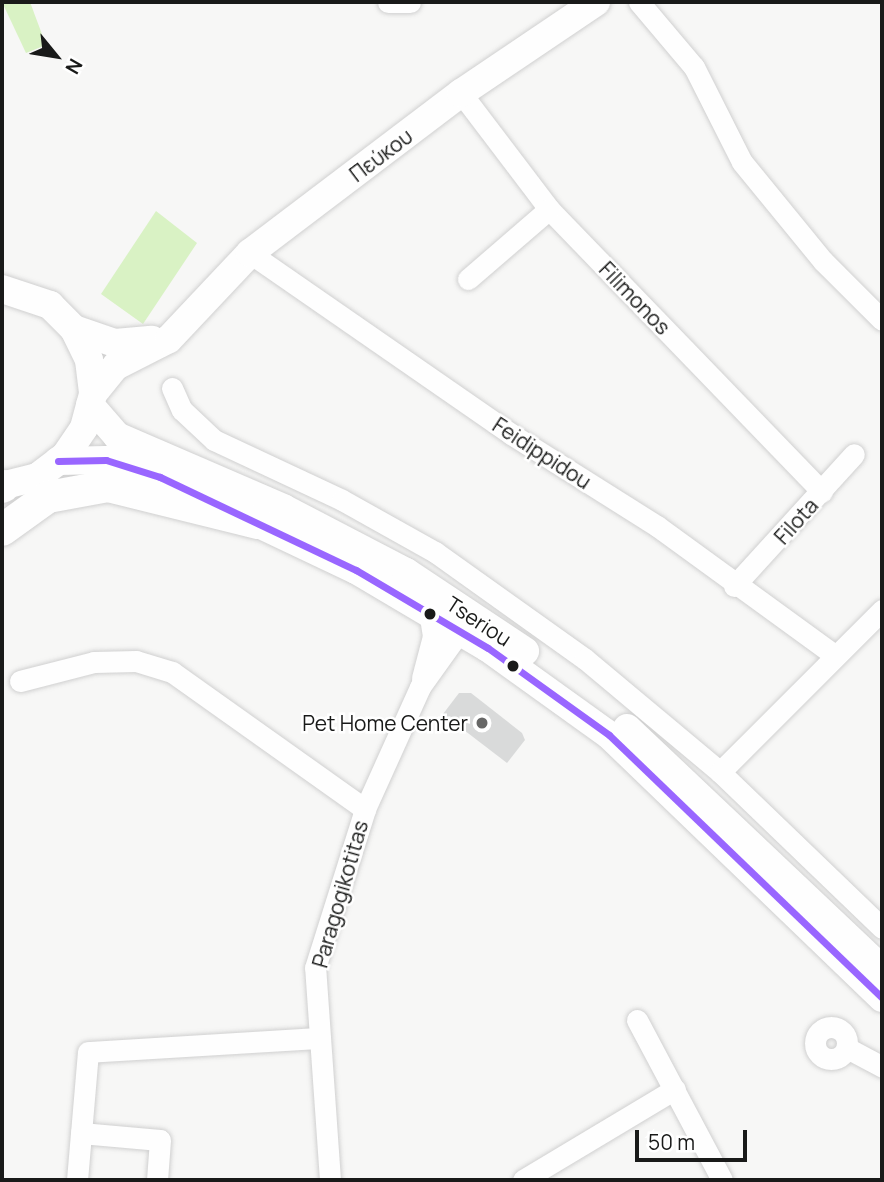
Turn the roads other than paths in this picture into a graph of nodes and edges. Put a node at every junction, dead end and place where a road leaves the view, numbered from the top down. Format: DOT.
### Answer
graph roads {
  1 [pos="388,2"];
  2 [pos="410,2"];
  3 [pos="596,2"];
  4 [pos="639,2"];
  5 [pos="461,93"];
  6 [pos="549,209"];
  7 [pos="250,253"];
  8 [pos="468,279"];
  9 [pos="2,289"];
  10 [pos="877,306"];
  11 [pos="182,327"];
  12 [pos="74,329"];
  13 [pos="173,388"];
  14 [pos="91,399"];
  15 [pos="854,454"];
  16 [pos="58,461"];
  17 [pos="2,486"];
  18 [pos="822,492"];
  19 [pos="257,523"];
  20 [pos="2,530"];
  21 [pos="734,586"];
  22 [pos="882,610"];
  23 [pos="429,612"];
  24 [pos="460,631"];
  25 [pos="833,654"];
  26 [pos="20,681"];
  27 [pos="420,687"];
  28 [pos="720,772"];
  29 [pos="365,809"];
  30 [pos="882,928"];
  31 [pos="882,969"];
  32 [pos="882,998"];
  33 [pos="637,1020"];
  34 [pos="320,1038"];
  35 [pos="847,1048"];
  36 [pos="882,1067"];
  37 [pos="675,1089"];
  38 [pos="81,1133"];
  39 [pos="77,1180"];
  40 [pos="157,1180"];
  41 [pos="330,1180"];
  42 [pos="523,1180"];
  43 [pos="722,1180"];
  1 -- 2 [label="street"];
  3 -- 5 [label="main road, Πεύκου"];
  4 -- 10 [label="street"];
  5 -- 6 [label="street, Filimonos"];
  5 -- 7 [label="main road, Πεύκου"];
  6 -- 8 [label="street"];
  6 -- 18 [label="street, Filimonos"];
  7 -- 11 [label="main road, Πεύκου"];
  7 -- 21 [label="street, Feidippidou"];
  9 -- 12 [label="main road"];
  11 -- 12 [label="main road"];
  11 -- 14 [label="main road, Πεύκου"];
  12 -- 14 [label="main road"];
  13 -- 28 [label="street"];
  14 -- 16 [label="main road"];
  14 -- 31 [label="main road, Tseriou"];
  15 -- 18 [label="street, Filota"];
  16 -- 17 [label="main road"];
  16 -- 19 [label="main road, Tseriou"];
  18 -- 21 [label="street, Filota"];
  19 -- 20 [label="highway"];
  19 -- 23 [label="main road, Tseriou"];
  21 -- 25 [label="street, Feidippidou"];
  22 -- 25 [label="street"];
  23 -- 24 [label="main road, Tseriou"];
  23 -- 27 [label="street"];
  24 -- 27 [label="street, Paragogikotitas"];
  24 -- 32 [label="main road, Tseriou"];
  25 -- 28 [label="street"];
  26 -- 29 [label="street"];
  27 -- 29 [label="street, Paragogikotitas"];
  28 -- 30 [label="street"];
  29 -- 34 [label="street, Paragogikotitas"];
  33 -- 37 [label="street"];
  34 -- 38 [label="street"];
  34 -- 41 [label="street, Paragogikotitas"];
  35 -- 36 [label="street"];
  37 -- 42 [label="street"];
  37 -- 43 [label="street"];
  38 -- 39 [label="street"];
  38 -- 40 [label="street"];
}
